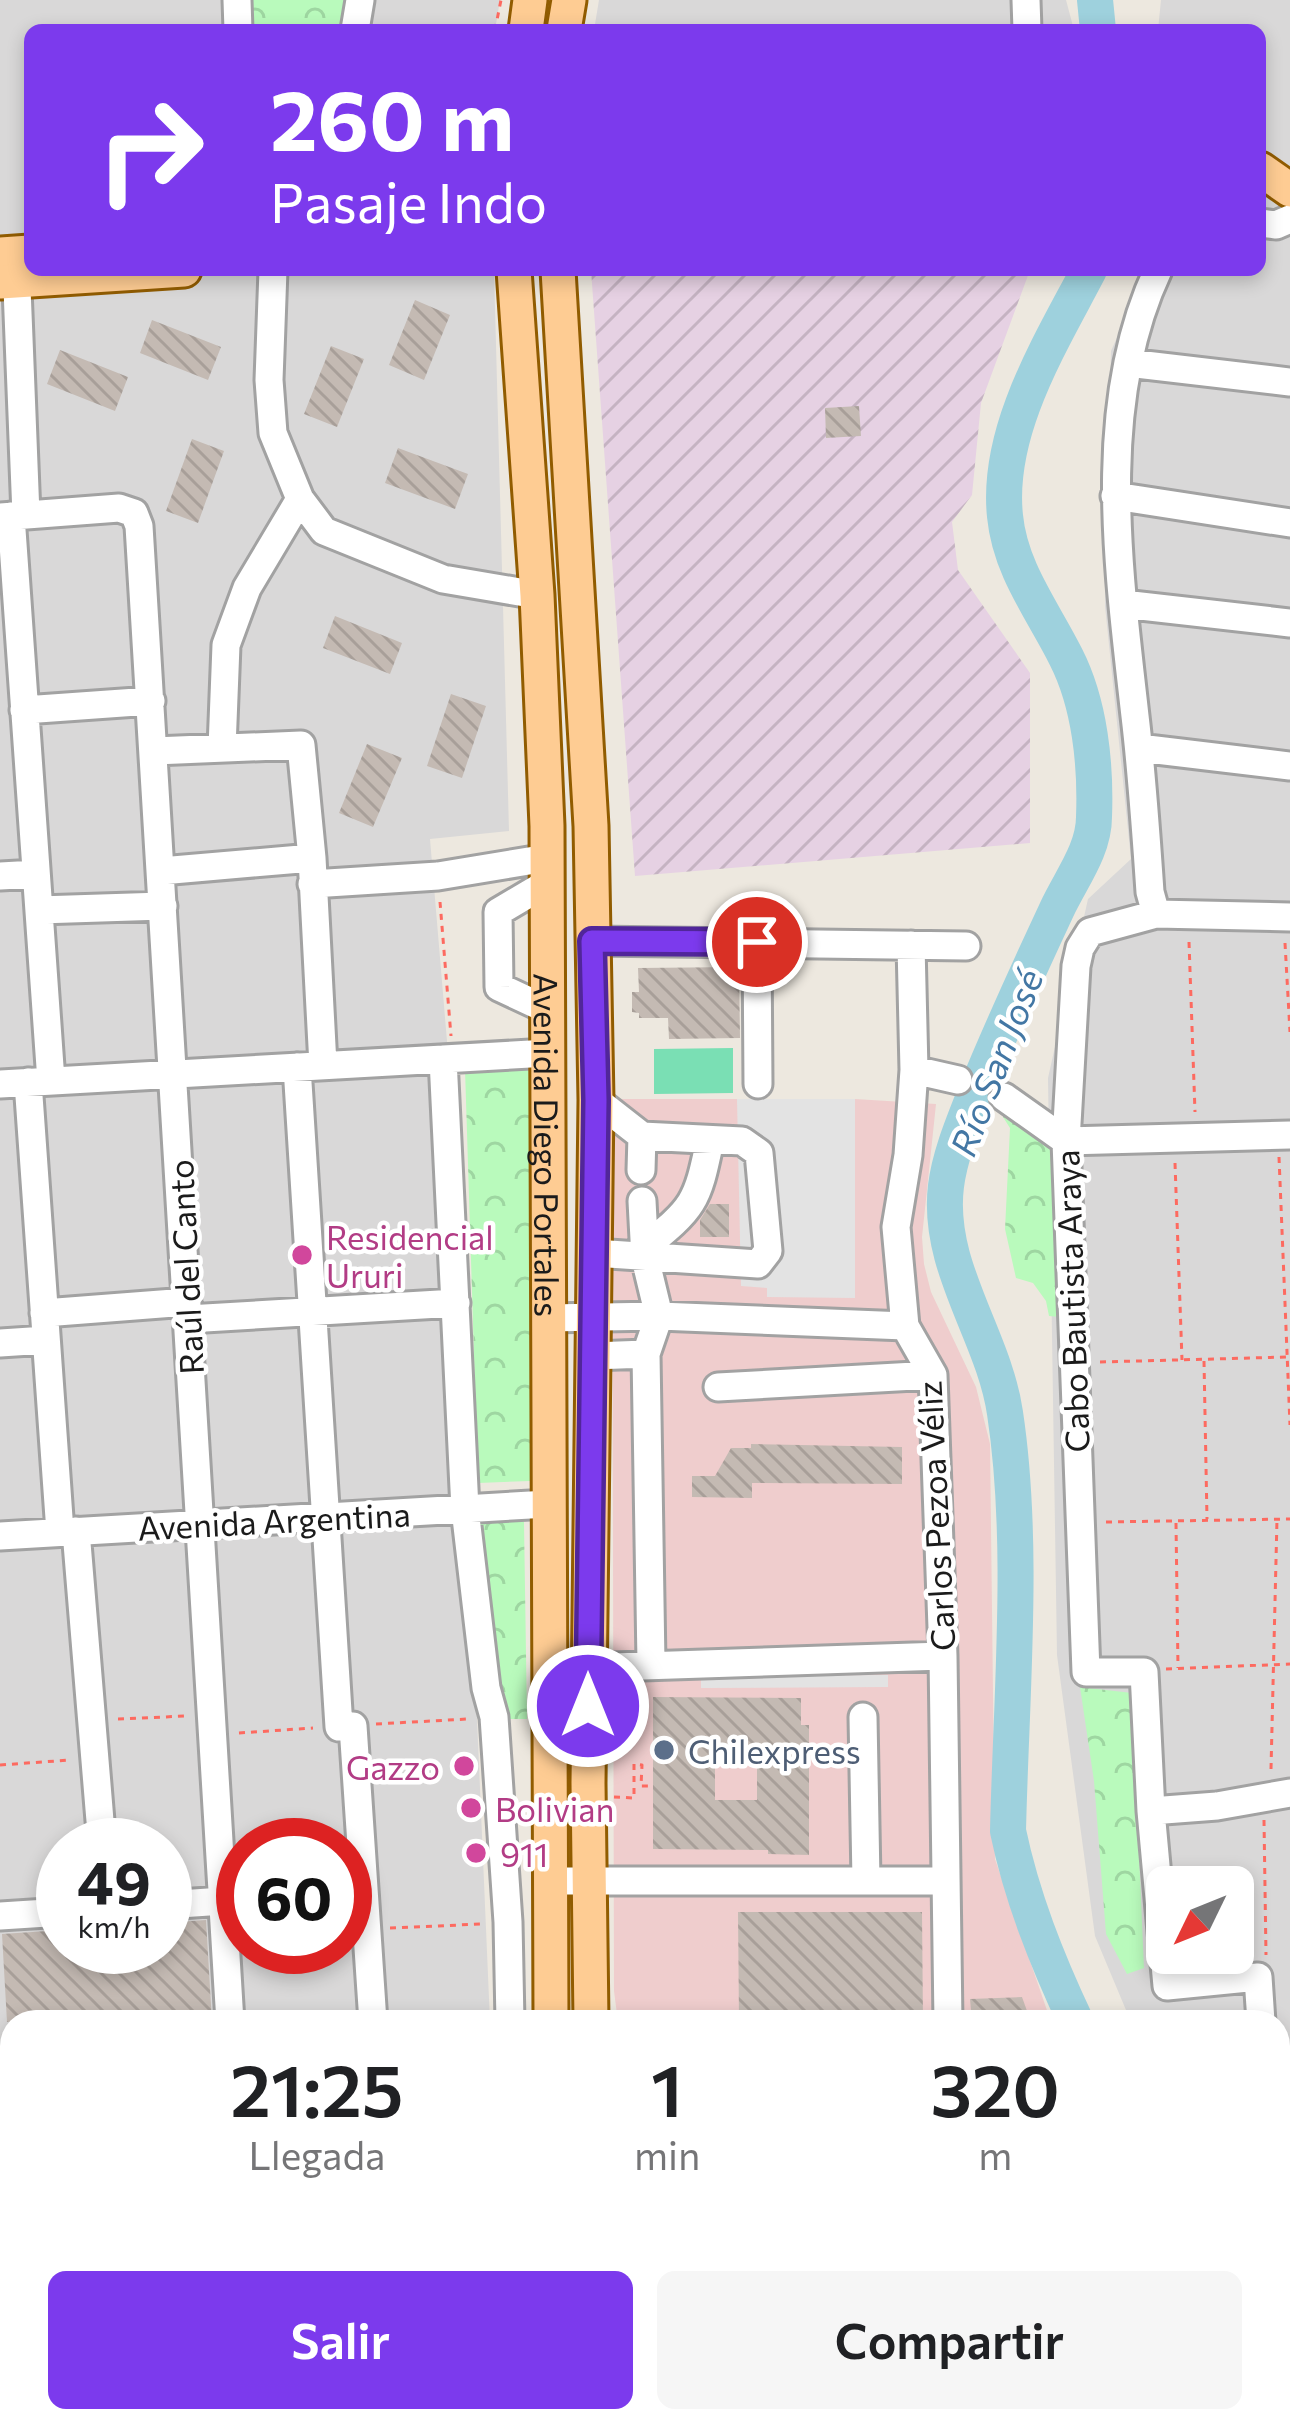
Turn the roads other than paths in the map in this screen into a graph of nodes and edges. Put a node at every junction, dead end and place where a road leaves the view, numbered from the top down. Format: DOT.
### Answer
graph roads {
  1 [pos="54,276"];
  2 [pos="273,276"];
  3 [pos="514,276"];
  4 [pos="558,276"];
  5 [pos="1156,276"];
  6 [pos="11,278"];
  7 [pos="1128,363"];
  8 [pos="1290,382"];
  9 [pos="1115,496"];
  10 [pos="300,499"];
  11 [pos="12,516"];
  12 [pos="1290,523"];
  13 [pos="537,596"];
  14 [pos="1123,604"];
  15 [pos="1290,623"];
  16 [pos="151,701"];
  17 [pos="24,710"];
  18 [pos="13,746"];
  19 [pos="222,748"];
  20 [pos="1138,748"];
  21 [pos="154,752"];
  22 [pos="1290,766"];
  23 [pos="591,826"];
  24 [pos="547,856"];
  25 [pos="161,871"];
  26 [pos="312,871"];
  27 [pos="36,874"];
  28 [pos="0,876"];
  29 [pos="164,906"];
  30 [pos="39,910"];
  31 [pos="1156,914"];
  32 [pos="1287,917"];
  33 [pos="592,941"];
  34 [pos="757,942"];
  35 [pos="911,945"];
  36 [pos="966,946"];
  37 [pos="548,1010"];
  38 [pos="548,1053"];
  39 [pos="448,1058"];
  40 [pos="310,1066"];
  41 [pos="914,1070"];
  42 [pos="173,1074"];
  43 [pos="958,1080"];
  44 [pos="26,1082"];
  45 [pos="758,1084"];
  46 [pos="1004,1097"];
  47 [pos="596,1100"];
  48 [pos="1284,1135"];
  49 [pos="642,1136"];
  50 [pos="710,1140"];
  51 [pos="1066,1141"];
  52 [pos="641,1170"];
  53 [pos="642,1201"];
  54 [pos="548,1226"];
  55 [pos="594,1253"];
  56 [pos="644,1253"];
  57 [pos="456,1303"];
  58 [pos="188,1311"];
  59 [pos="313,1312"];
  60 [pos="659,1316"];
  61 [pos="592,1317"];
  62 [pos="548,1318"];
  63 [pos="45,1326"];
  64 [pos="905,1326"];
  65 [pos="0,1343"];
  66 [pos="646,1354"];
  67 [pos="592,1356"];
  68 [pos="933,1375"];
  69 [pos="718,1388"];
  70 [pos="548,1504"];
  71 [pos="465,1509"];
  72 [pos="324,1517"];
  73 [pos="200,1524"];
  74 [pos="68,1532"];
  75 [pos="0,1535"];
  76 [pos="943,1656"];
  77 [pos="651,1663"];
  78 [pos="589,1668"];
  79 [pos="552,1669"];
  80 [pos="863,1717"];
  81 [pos="1280,1794"];
  82 [pos="1151,1810"];
  83 [pos="100,1818"];
  84 [pos="218,1818"];
  85 [pos="550,1880"];
  86 [pos="591,1880"];
  87 [pos="866,1880"];
  88 [pos="946,1881"];
  89 [pos="36,1914"];
  90 [pos="0,1916"];
  91 [pos="227,1974"];
  92 [pos="229,2010"];
  93 [pos="372,2010"];
  94 [pos="510,2010"];
  95 [pos="551,2010"];
  96 [pos="596,2010"];
  97 [pos="948,2010"];
  98 [pos="1260,2010"];
  99 [pos="0,2194"];
  100 [pos="0,2206"];
  1 -- 6 [label="main road"];
  2 -- 10 [label="street"];
  3 -- 13 [label="main road, Avenida Diego Portales"];
  4 -- 23 [label="main road, Avenida Diego Portales"];
  5 -- 7 [label="street"];
  6 -- 11 [label="street"];
  7 -- 8 [label="street"];
  7 -- 9 [label="street"];
  9 -- 12 [label="street"];
  9 -- 14 [label="street"];
  10 -- 13 [label="street"];
  10 -- 19 [label="street"];
  11 -- 16 [label="street, Raúl del Canto"];
  11 -- 17 [label="street"];
  13 -- 24 [label="main road, Avenida Diego Portales"];
  14 -- 15 [label="street"];
  14 -- 20 [label="street"];
  16 -- 17 [label="street"];
  16 -- 21 [label="street, Raúl del Canto"];
  17 -- 18 [label="street"];
  18 -- 27 [label="street"];
  19 -- 21 [label="street"];
  19 -- 26 [label="street"];
  20 -- 22 [label="street"];
  20 -- 31 [label="street"];
  21 -- 25 [label="street, Raúl del Canto"];
  23 -- 24 [label="main road"];
  23 -- 33 [label="main road, Avenida Diego Portales"];
  24 -- 26 [label="street"];
  24 -- 37 [label="main road, Avenida Diego Portales"];
  24 -- 37 [label="street"];
  25 -- 26 [label="street"];
  25 -- 29 [label="street, Raúl del Canto"];
  26 -- 40 [label="street"];
  27 -- 28 [label="street"];
  27 -- 30 [label="street"];
  29 -- 30 [label="street"];
  29 -- 42 [label="street, Raúl del Canto"];
  30 -- 44 [label="street"];
  31 -- 32 [label="street"];
  31 -- 51 [label="street, Cabo Bautista Araya"];
  33 -- 34 [label="street"];
  33 -- 47 [label="main road, Avenida Diego Portales"];
  34 -- 35 [label="street"];
  34 -- 45 [label="street"];
  35 -- 36 [label="street"];
  35 -- 41 [label="street, Carlos Pezoa Véliz"];
  37 -- 38 [label="main road, Avenida Diego Portales"];
  38 -- 39 [label="street"];
  38 -- 54 [label="main road, Avenida Diego Portales"];
  39 -- 40 [label="street"];
  39 -- 57 [label="street"];
  40 -- 42 [label="street"];
  40 -- 59 [label="street"];
  41 -- 43 [label="street"];
  41 -- 64 [label="street, Carlos Pezoa Véliz"];
  42 -- 44 [label="street"];
  42 -- 58 [label="street, Raúl del Canto"];
  44 -- 63 [label="street"];
  46 -- 51 [label="street"];
  47 -- 49 [label="street"];
  47 -- 55 [label="main road, Avenida Diego Portales"];
  48 -- 51 [label="street"];
  49 -- 50 [label="street"];
  49 -- 52 [label="street"];
  50 -- 56 [label="street"];
  50 -- 56 [label="street"];
  51 -- 82 [label="street, Cabo Bautista Araya"];
  53 -- 56 [label="street"];
  54 -- 55 [label="main road"];
  54 -- 62 [label="main road, Avenida Diego Portales"];
  55 -- 56 [label="street"];
  55 -- 61 [label="main road, Avenida Diego Portales"];
  56 -- 60 [label="street"];
  57 -- 59 [label="street"];
  57 -- 71 [label="street"];
  58 -- 59 [label="street"];
  58 -- 63 [label="street"];
  58 -- 73 [label="street, Raúl del Canto"];
  59 -- 72 [label="street"];
  60 -- 61 [label="street"];
  60 -- 64 [label="street"];
  60 -- 66 [label="street"];
  61 -- 62 [label="street"];
  61 -- 67 [label="main road, Avenida Diego Portales"];
  62 -- 70 [label="main road, Avenida Diego Portales"];
  63 -- 65 [label="street"];
  63 -- 74 [label="street"];
  64 -- 68 [label="street, Carlos Pezoa Véliz"];
  66 -- 67 [label="street"];
  66 -- 77 [label="street"];
  67 -- 78 [label="main road, Avenida Diego Portales"];
  68 -- 69 [label="street"];
  68 -- 76 [label="street, Carlos Pezoa Véliz"];
  70 -- 71 [label="street, Avenida Argentina"];
  70 -- 79 [label="main road, Avenida Diego Portales"];
  71 -- 72 [label="street, Avenida Argentina"];
  71 -- 94 [label="street"];
  72 -- 73 [label="street, Avenida Argentina"];
  72 -- 93 [label="street"];
  73 -- 74 [label="street, Avenida Argentina"];
  73 -- 84 [label="street, Raúl del Canto"];
  74 -- 75 [label="street, Avenida Argentina"];
  74 -- 83 [label="street"];
  76 -- 77 [label="street"];
  76 -- 88 [label="street, Carlos Pezoa Véliz"];
  77 -- 78 [label="street"];
  78 -- 79 [label="street"];
  78 -- 86 [label="main road, Avenida Diego Portales"];
  79 -- 85 [label="main road, Avenida Diego Portales"];
  80 -- 87 [label="street"];
  81 -- 82 [label="street"];
  82 -- 98 [label="street"];
  85 -- 86 [label="street"];
  85 -- 95 [label="main road, Avenida Diego Portales"];
  86 -- 87 [label="street"];
  86 -- 96 [label="main road, Avenida Diego Portales"];
  87 -- 88 [label="street"];
  88 -- 97 [label="street, Carlos Pezoa Véliz"];
  89 -- 90 [label="street"];
  91 -- 92 [label="street, Raúl del Canto"];
  99 -- 100 [label="street"];
}
